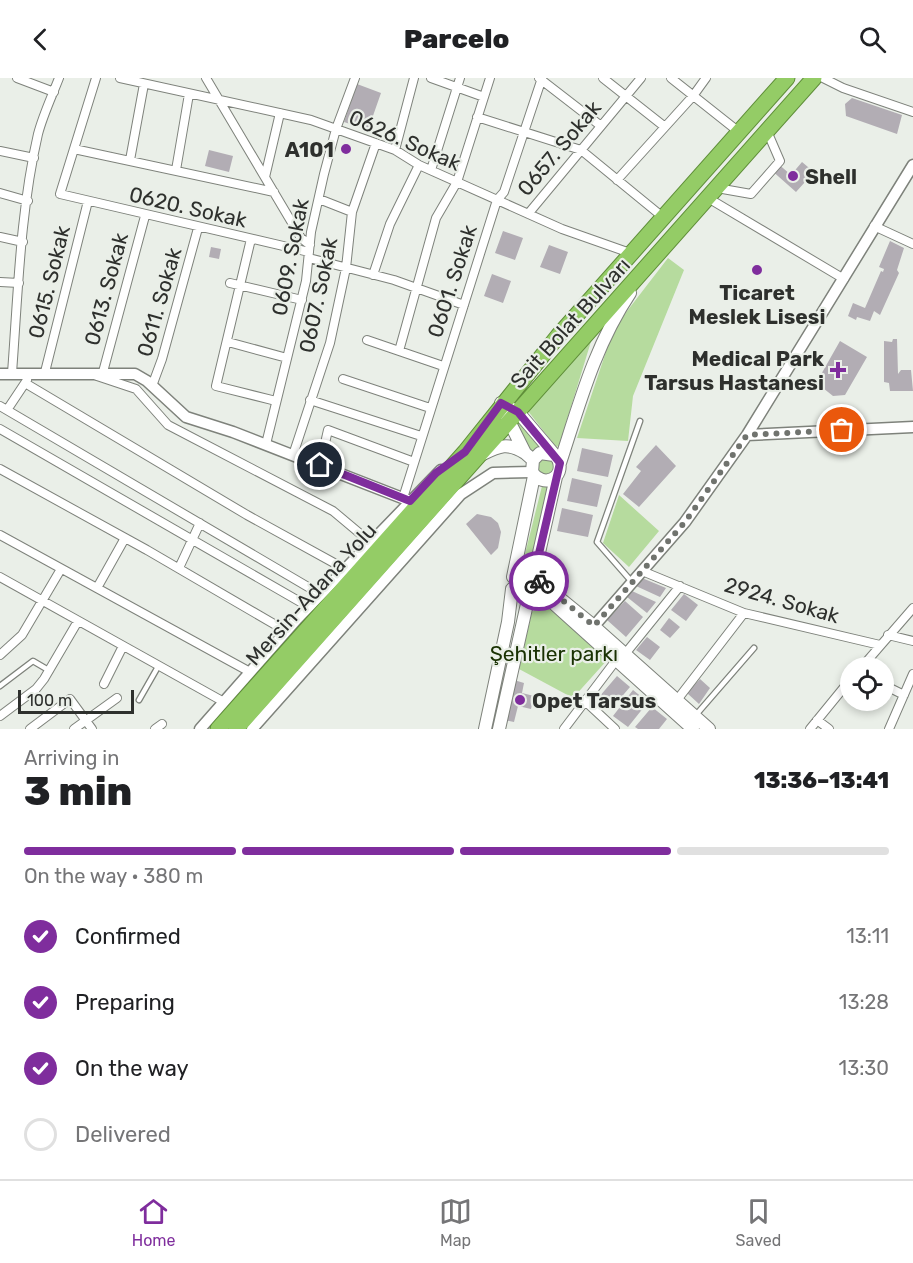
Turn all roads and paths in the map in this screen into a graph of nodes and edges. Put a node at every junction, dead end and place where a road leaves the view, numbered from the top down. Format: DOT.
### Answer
graph roads {
  1 [pos="16,78"];
  2 [pos="59,78"];
  3 [pos="96,78"];
  4 [pos="120,78"];
  5 [pos="206,78"];
  6 [pos="355,78"];
  7 [pos="414,78"];
  8 [pos="431,78"];
  9 [pos="490,78"];
  10 [pos="541,78"];
  11 [pos="603,78"];
  12 [pos="641,78"];
  13 [pos="671,78"];
  14 [pos="706,78"];
  15 [pos="814,78"];
  16 [pos="823,78"];
  17 [pos="782,81"];
  18 [pos="458,82"];
  19 [pos="144,84"];
  20 [pos="54,92"];
  21 [pos="189,94"];
  22 [pos="484,96"];
  23 [pos="626,96"];
  24 [pos="693,96"];
  25 [pos="218,100"];
  26 [pos="913,112"];
  27 [pos="280,113"];
  28 [pos="477,117"];
  29 [pos="601,126"];
  30 [pos="665,127"];
  31 [pos="336,129"];
  32 [pos="767,131"];
  33 [pos="739,132"];
  34 [pos="525,133"];
  35 [pos="376,143"];
  36 [pos="74,149"];
  37 [pos="395,150"];
  38 [pos="581,150"];
  39 [pos="0,151"];
  40 [pos="34,158"];
  41 [pos="130,160"];
  42 [pos="419,165"];
  43 [pos="913,165"];
  44 [pos="176,170"];
  45 [pos="431,170"];
  46 [pos="265,177"];
  47 [pos="616,180"];
  48 [pos="457,182"];
  49 [pos="274,192"];
  50 [pos="0,193"];
  51 [pos="713,193"];
  52 [pos="319,199"];
  53 [pos="497,200"];
  54 [pos="28,201"];
  55 [pos="88,201"];
  56 [pos="352,212"];
  57 [pos="528,214"];
  58 [pos="145,216"];
  59 [pos="664,218"];
  60 [pos="874,225"];
  61 [pos="198,228"];
  62 [pos="0,237"];
  63 [pos="251,240"];
  64 [pos="23,242"];
  65 [pos="913,244"];
  66 [pos="309,252"];
  67 [pos="633,254"];
  68 [pos="649,265"];
  69 [pos="346,268"];
  70 [pos="373,275"];
  71 [pos="844,279"];
  72 [pos="0,282"];
  73 [pos="19,283"];
  74 [pos="230,283"];
  75 [pos="242,286"];
  76 [pos="416,288"];
  77 [pos="302,300"];
  78 [pos="464,305"];
  79 [pos="367,340"];
  80 [pos="228,342"];
  81 [pos="399,351"];
  82 [pos="287,358"];
  83 [pos="443,366"];
  84 [pos="45,372"];
  85 [pos="85,372"];
  86 [pos="103,372"];
  87 [pos="33,373"];
  88 [pos="3,374"];
  89 [pos="343,380"];
  90 [pos="25,384"];
  91 [pos="152,386"];
  92 [pos="310,400"];
  93 [pos="276,401"];
  94 [pos="501,403"];
  95 [pos="4,408"];
  96 [pos="430,408"];
  97 [pos="513,417"];
  98 [pos="640,421"];
  99 [pos="913,427"];
  100 [pos="0,429"];
  101 [pos="747,435"];
  102 [pos="421,436"];
  103 [pos="266,444"];
  104 [pos="465,452"];
  105 [pos="482,454"];
  106 [pos="293,455"];
  107 [pos="557,459"];
  108 [pos="414,462"];
  109 [pos="320,465"];
  110 [pos="531,465"];
  111 [pos="0,469"];
  112 [pos="556,477"];
  113 [pos="406,500"];
  114 [pos="200,523"];
  115 [pos="0,535"];
  116 [pos="125,538"];
  117 [pos="193,540"];
  118 [pos="370,542"];
  119 [pos="61,568"];
  120 [pos="179,568"];
  121 [pos="345,569"];
  122 [pos="642,571"];
  123 [pos="535,577"];
  124 [pos="0,578"];
  125 [pos="632,582"];
  126 [pos="513,583"];
  127 [pos="680,586"];
  128 [pos="97,588"];
  129 [pos="320,594"];
  130 [pos="530,594"];
  131 [pos="42,602"];
  132 [pos="309,606"];
  133 [pos="913,608"];
  134 [pos="744,613"];
  135 [pos="78,621"];
  136 [pos="594,626"];
  137 [pos="286,631"];
  138 [pos="888,635"];
  139 [pos="913,641"];
  140 [pos="880,645"];
  141 [pos="123,646"];
  142 [pos="754,648"];
  143 [pos="0,656"];
  144 [pos="621,657"];
  145 [pos="870,657"];
  146 [pos="159,665"];
  147 [pos="50,671"];
  148 [pos="250,672"];
  149 [pos="913,674"];
  150 [pos="104,684"];
  151 [pos="0,686"];
  152 [pos="894,690"];
  153 [pos="840,692"];
  154 [pos="904,695"];
  155 [pos="117,698"];
  156 [pos="139,700"];
  157 [pos="584,700"];
  158 [pos="677,700"];
  159 [pos="224,702"];
  160 [pos="0,716"];
  161 [pos="695,716"];
  162 [pos="817,720"];
  163 [pos="86,721"];
  164 [pos="30,729"];
  165 [pos="74,729"];
  166 [pos="92,729"];
  167 [pos="200,729"];
  168 [pos="218,729"];
  169 [pos="236,729"];
  170 [pos="252,729"];
  171 [pos="485,729"];
  172 [pos="499,729"];
  173 [pos="564,729"];
  174 [pos="615,729"];
  175 [pos="693,729"];
  176 [pos="709,729"];
  177 [pos="810,729"];
  178 [pos="829,729"];
  179 [pos="889,729"];
  1 -- 20 [label="street"];
  2 -- 20 [label="street"];
  3 -- 36 [label="street"];
  4 -- 19 [label="street, 0626. Sokak"];
  5 -- 25 [label="street"];
  6 -- 31 [label="street, 0609. Sokak"];
  7 -- 37 [label="street"];
  8 -- 18 [label="street"];
  9 -- 22 [label="street"];
  10 -- 29 [label="street"];
  10 -- 34 [label="street, 0601. Sokak"];
  11 -- 23 [label="street"];
  12 -- 23 [label="street, 0657. Sokak"];
  13 -- 24 [label="street"];
  14 -- 24 [label="street"];
  15 -- 32 [label="highway, Sait Bolat Bulvarı"];
  16 -- 26 [label="street"];
  17 -- 33 [label="highway, Mersin-Adana Yolu"];
  18 -- 22 [label="street"];
  18 -- 45 [label="street"];
  19 -- 21 [label="street, 0626. Sokak"];
  19 -- 41 [label="street"];
  20 -- 40 [label="street"];
  21 -- 25 [label="street, 0626. Sokak"];
  21 -- 44 [label="street"];
  22 -- 28 [label="street"];
  23 -- 29 [label="street, 0657. Sokak"];
  23 -- 30 [label="street"];
  24 -- 30 [label="street"];
  24 -- 33 [label="street"];
  25 -- 27 [label="street, 0626. Sokak"];
  25 -- 46 [label="street"];
  27 -- 31 [label="street, 0626. Sokak"];
  27 -- 46 [label="street"];
  28 -- 34 [label="street"];
  28 -- 48 [label="street"];
  29 -- 38 [label="street, 0657. Sokak"];
  30 -- 47 [label="street"];
  31 -- 35 [label="street, 0626. Sokak"];
  31 -- 52 [label="street, 0609. Sokak"];
  32 -- 51 [label="highway, Sait Bolat Bulvarı"];
  32 -- 51 [label="street"];
  33 -- 59 [label="highway, Mersin-Adana Yolu"];
  34 -- 38 [label="street"];
  34 -- 53 [label="street, 0601. Sokak"];
  35 -- 37 [label="street, 0626. Sokak"];
  35 -- 56 [label="street, 0607. Sokak"];
  36 -- 41 [label="street"];
  36 -- 55 [label="street, 0620. Sokak"];
  37 -- 42 [label="street, 0626. Sokak"];
  38 -- 47 [label="street"];
  38 -- 57 [label="street, 0657. Sokak"];
  39 -- 40 [label="street"];
  40 -- 54 [label="street"];
  41 -- 44 [label="street"];
  42 -- 45 [label="street, 0626. Sokak"];
  42 -- 70 [label="street"];
  43 -- 60 [label="street"];
  44 -- 49 [label="street"];
  45 -- 48 [label="street, 0626. Sokak"];
  46 -- 49 [label="street"];
  47 -- 59 [label="street"];
  48 -- 53 [label="street, 0626. Sokak"];
  48 -- 76 [label="street"];
  49 -- 66 [label="street"];
  50 -- 54 [label="street"];
  51 -- 68 [label="highway, Sait Bolat Bulvarı"];
  51 -- 71 [label="street"];
  52 -- 56 [label="street"];
  52 -- 66 [label="street, 0609. Sokak"];
  53 -- 57 [label="street, 0626. Sokak"];
  53 -- 78 [label="street, 0601. Sokak"];
  54 -- 64 [label="street"];
  55 -- 58 [label="street, 0620. Sokak"];
  55 -- 84 [label="street, 0615. Sokak"];
  56 -- 69 [label="street, 0607. Sokak"];
  57 -- 67 [label="street, 0626. Sokak"];
  58 -- 61 [label="street, 0620. Sokak"];
  58 -- 86 [label="street, 0613. Sokak"];
  59 -- 67 [label="highway, Mersin-Adana Yolu"];
  60 -- 65 [label="street"];
  60 -- 71 [label="street"];
  61 -- 63 [label="street, 0620. Sokak"];
  61 -- 91 [label="street, 0611. Sokak"];
  62 -- 64 [label="street"];
  63 -- 66 [label="street, 0620. Sokak"];
  63 -- 75 [label="street"];
  64 -- 73 [label="street"];
  66 -- 69 [label="street, 0620. Sokak"];
  66 -- 77 [label="street, 0609. Sokak"];
  67 -- 94 [label="highway, Mersin-Adana Yolu"];
  68 -- 97 [label="highway, Sait Bolat Bulvarı"];
  68 -- 107 [label="main road"];
  69 -- 70 [label="street, 0620. Sokak"];
  69 -- 92 [label="street, 0607. Sokak"];
  70 -- 76 [label="street, 0620. Sokak"];
  71 -- 101 [label="street"];
  72 -- 73 [label="street"];
  73 -- 88 [label="street"];
  74 -- 75 [label="street"];
  75 -- 77 [label="street"];
  75 -- 80 [label="street"];
  76 -- 78 [label="street, 0620. Sokak"];
  76 -- 81 [label="street"];
  77 -- 82 [label="street, 0609. Sokak"];
  78 -- 83 [label="street, 0601. Sokak"];
  79 -- 81 [label="street"];
  80 -- 82 [label="street"];
  80 -- 93 [label="street"];
  81 -- 83 [label="street"];
  82 -- 93 [label="street, 0609. Sokak"];
  83 -- 96 [label="street, 0601. Sokak"];
  84 -- 85 [label="street"];
  84 -- 87 [label="street"];
  85 -- 86 [label="street"];
  85 -- 118 [label="street"];
  86 -- 91 [label="street"];
  87 -- 88 [label="street"];
  87 -- 90 [label="street"];
  89 -- 96 [label="street"];
  90 -- 95 [label="street"];
  90 -- 121 [label="street"];
  91 -- 103 [label="street"];
  92 -- 102 [label="street"];
  92 -- 106 [label="street, 0607. Sokak"];
  93 -- 103 [label="street, 0609. Sokak"];
  94 -- 97 [label="main road"];
  94 -- 104 [label="highway, Mersin-Adana Yolu"];
  95 -- 114 [label="street"];
  96 -- 102 [label="street, 0601. Sokak"];
  97 -- 105 [label="highway, Sait Bolat Bulvarı"];
  97 -- 107 [label="main road"];
  97 -- 110 [label="main road"];
  98 -- 125 [label="lane"];
  99 -- 101 [label="street"];
  100 -- 117 [label="street"];
  101 -- 122 [label="street"];
  102 -- 108 [label="street, 0601. Sokak"];
  103 -- 106 [label="street"];
  104 -- 113 [label="street"];
  104 -- 168 [label="highway, Mersin-Adana Yolu"];
  105 -- 110 [label="main road"];
  105 -- 169 [label="highway, Sait Bolat Bulvarı"];
  106 -- 109 [label="street"];
  107 -- 110 [label="main road"];
  107 -- 112 [label="main road"];
  108 -- 109 [label="street"];
  108 -- 113 [label="street, 0601. Sokak"];
  109 -- 113 [label="street"];
  110 -- 112 [label="main road"];
  110 -- 126 [label="main road"];
  110 -- 170 [label="street"];
  111 -- 116 [label="street"];
  112 -- 123 [label="main road"];
  113 -- 118 [label="street"];
  114 -- 117 [label="street"];
  114 -- 129 [label="street"];
  115 -- 119 [label="street"];
  116 -- 120 [label="street"];
  116 -- 128 [label="street"];
  117 -- 120 [label="street"];
  117 -- 132 [label="street"];
  118 -- 121 [label="street"];
  119 -- 128 [label="street"];
  119 -- 131 [label="street"];
  120 -- 137 [label="street"];
  121 -- 129 [label="street"];
  122 -- 125 [label="street"];
  122 -- 127 [label="street, 2924. Sokak"];
  123 -- 126 [label="main road"];
  123 -- 130 [label="main road"];
  123 -- 136 [label="main road"];
  124 -- 131 [label="street"];
  125 -- 136 [label="street"];
  126 -- 130 [label="main road"];
  126 -- 171 [label="main road"];
  127 -- 134 [label="street, 2924. Sokak"];
  127 -- 144 [label="street"];
  128 -- 148 [label="street"];
  129 -- 132 [label="street"];
  130 -- 144 [label="main road"];
  130 -- 172 [label="main road"];
  131 -- 135 [label="street"];
  131 -- 143 [label="street"];
  132 -- 137 [label="street"];
  133 -- 138 [label="street"];
  134 -- 140 [label="street, 2924. Sokak"];
  134 -- 158 [label="street"];
  135 -- 141 [label="street"];
  135 -- 147 [label="street"];
  136 -- 144 [label="main road"];
  137 -- 148 [label="street"];
  138 -- 139 [label="street"];
  138 -- 140 [label="street"];
  140 -- 145 [label="street"];
  141 -- 146 [label="street"];
  141 -- 150 [label="street"];
  142 -- 161 [label="lane"];
  144 -- 157 [label="street"];
  144 -- 158 [label="main road"];
  144 -- 175 [label="main road"];
  146 -- 156 [label="lane"];
  146 -- 159 [label="street"];
  147 -- 151 [label="lane"];
  147 -- 160 [label="street"];
  148 -- 159 [label="street"];
  149 -- 154 [label="street"];
  152 -- 154 [label="street"];
  153 -- 162 [label="street"];
  154 -- 179 [label="street"];
  155 -- 163 [label="street"];
  157 -- 173 [label="street"];
  157 -- 174 [label="street"];
  158 -- 161 [label="main road"];
  159 -- 167 [label="street"];
  161 -- 176 [label="main road"];
  162 -- 177 [label="street"];
  162 -- 178 [label="street"];
  163 -- 164 [label="street"];
  163 -- 165 [label="street"];
  163 -- 166 [label="street"];
}
